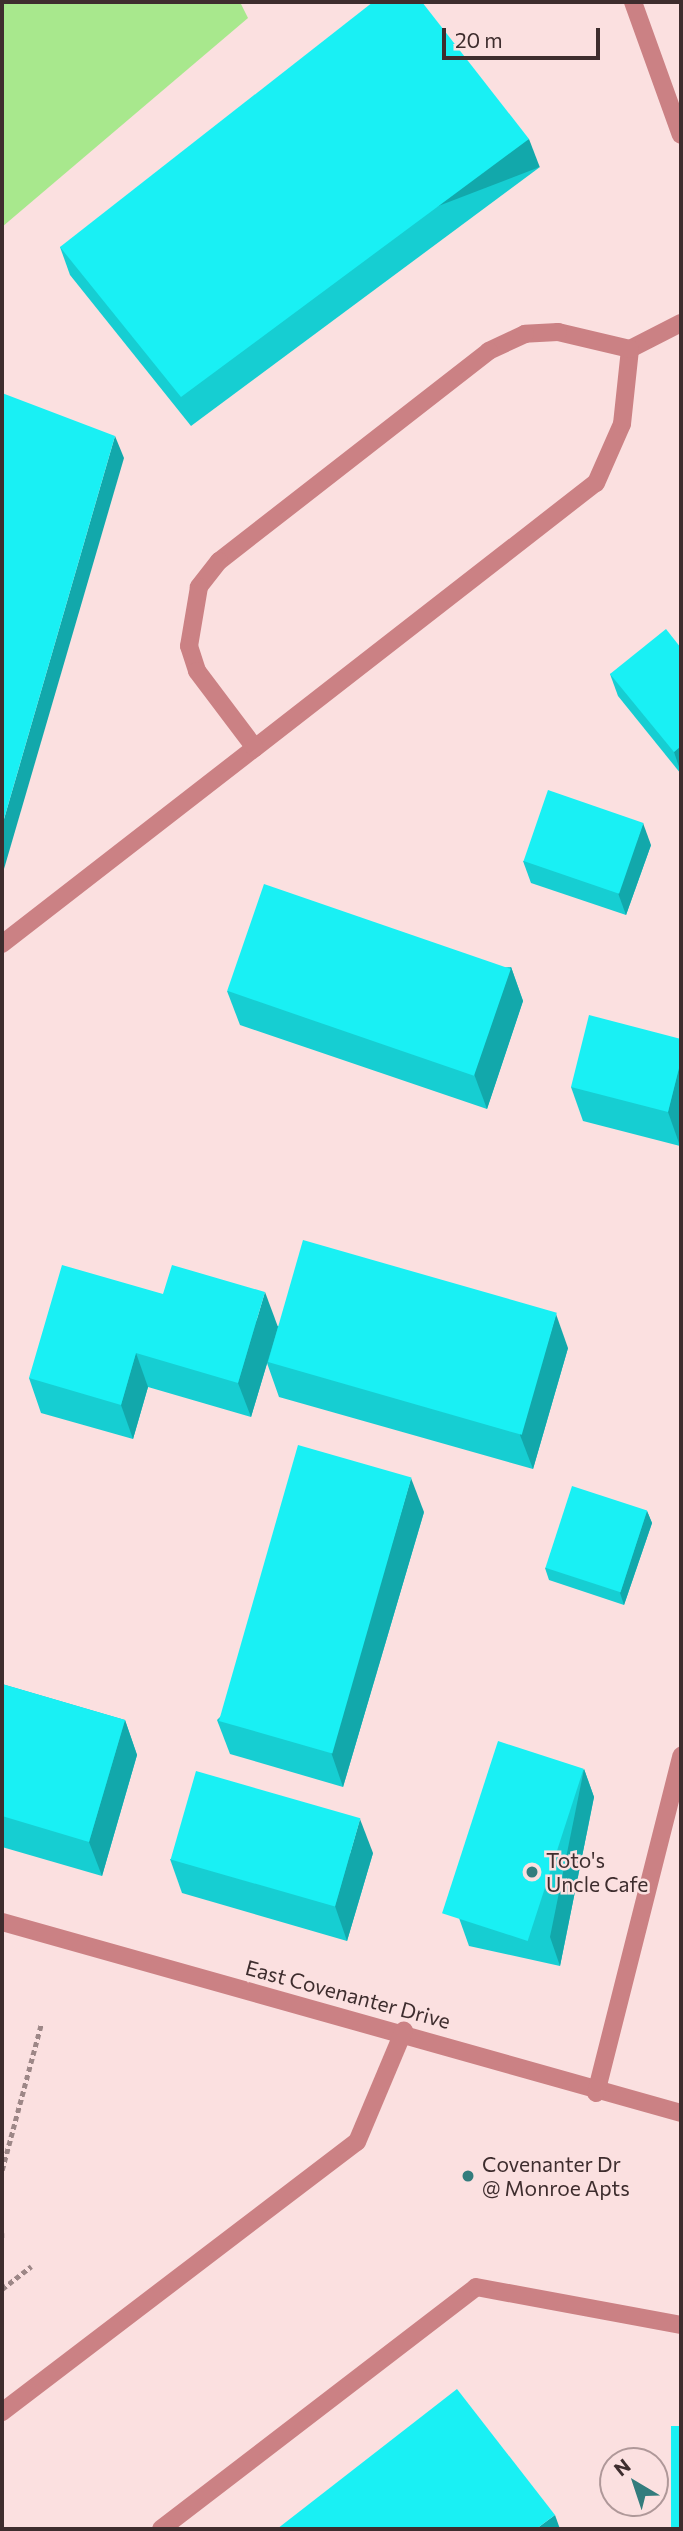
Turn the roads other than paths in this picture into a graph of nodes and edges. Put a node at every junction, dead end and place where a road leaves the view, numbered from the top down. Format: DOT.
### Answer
graph roads {
  1 [pos="633,2"];
  2 [pos="681,135"];
  3 [pos="681,323"];
  4 [pos="630,349"];
  5 [pos="255,748"];
  6 [pos="2,944"];
  7 [pos="681,1756"];
  8 [pos="2,1922"];
  9 [pos="404,2030"];
  10 [pos="596,2093"];
  11 [pos="681,2113"];
  12 [pos="681,2325"];
  13 [pos="2,2412"];
  14 [pos="161,2529"];
  1 -- 2 [label="street"];
  3 -- 4 [label="street"];
  4 -- 5 [label="street"];
  4 -- 5 [label="street"];
  5 -- 6 [label="street"];
  7 -- 10 [label="street"];
  8 -- 9 [label="street, East Covenanter Drive"];
  9 -- 10 [label="street, East Covenanter Drive"];
  9 -- 13 [label="street"];
  10 -- 11 [label="street, East Covenanter Drive"];
  12 -- 14 [label="street"];
}
